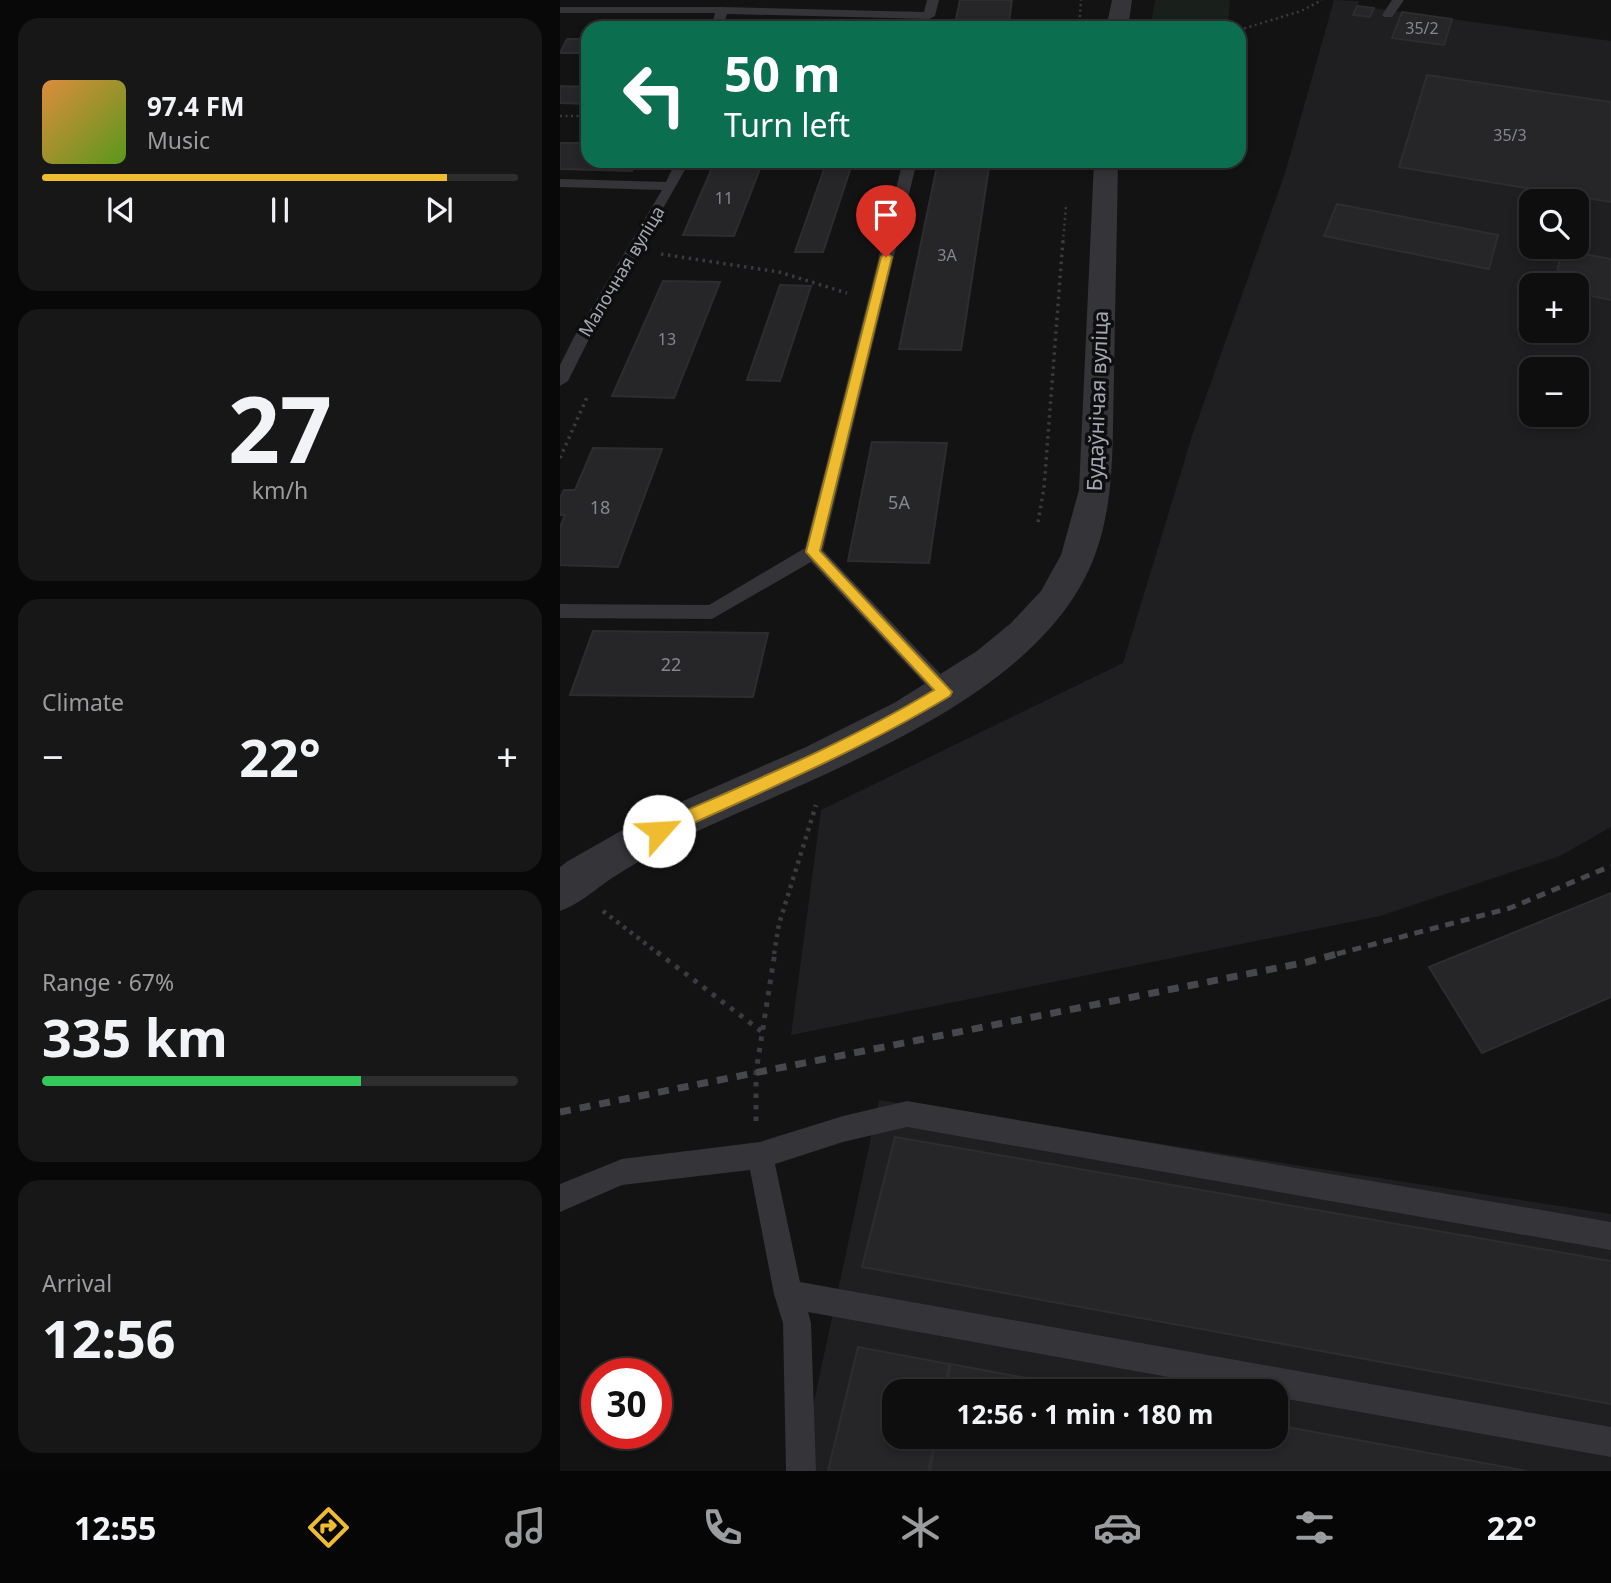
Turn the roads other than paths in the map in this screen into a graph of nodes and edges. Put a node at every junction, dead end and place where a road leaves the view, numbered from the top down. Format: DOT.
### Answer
graph roads {
  1 [pos="933,0"];
  2 [pos="1122,0"];
  3 [pos="1398,0"];
  4 [pos="560,10"];
  5 [pos="722,10"];
  6 [pos="1388,15"];
  7 [pos="719,21"];
  8 [pos="911,21"];
  9 [pos="928,21"];
  10 [pos="1118,21"];
  11 [pos="680,168"];
  12 [pos="908,168"];
  13 [pos="1106,168"];
  14 [pos="560,183"];
  15 [pos="671,186"];
  16 [pos="560,381"];
  17 [pos="813,552"];
  18 [pos="560,611"];
  19 [pos="944,692"];
  20 [pos="564,888"];
  21 [pos="760,1155"];
  22 [pos="560,1198"];
  23 [pos="1611,1236"];
  24 [pos="788,1294"];
  25 [pos="1611,1442"];
  26 [pos="801,1471"];
  1 -- 9 [label="lane"];
  2 -- 10 [label="street"];
  3 -- 6 [label="lane"];
  4 -- 5 [label="lane"];
  5 -- 7 [label="lane"];
  5 -- 8 [label="lane"];
  11 -- 15 [label="lane, Малочная вуліца"];
  12 -- 17 [label="lane"];
  13 -- 19 [label="street, Будаўнічая вуліца"];
  14 -- 15 [label="lane"];
  15 -- 16 [label="lane, Малочная вуліца"];
  17 -- 18 [label="lane"];
  17 -- 19 [label="lane"];
  19 -- 20 [label="street, Будаўнічая вуліца"];
  21 -- 22 [label="lane"];
  21 -- 23 [label="lane"];
  21 -- 24 [label="lane"];
  24 -- 25 [label="lane"];
  24 -- 26 [label="lane"];
}
